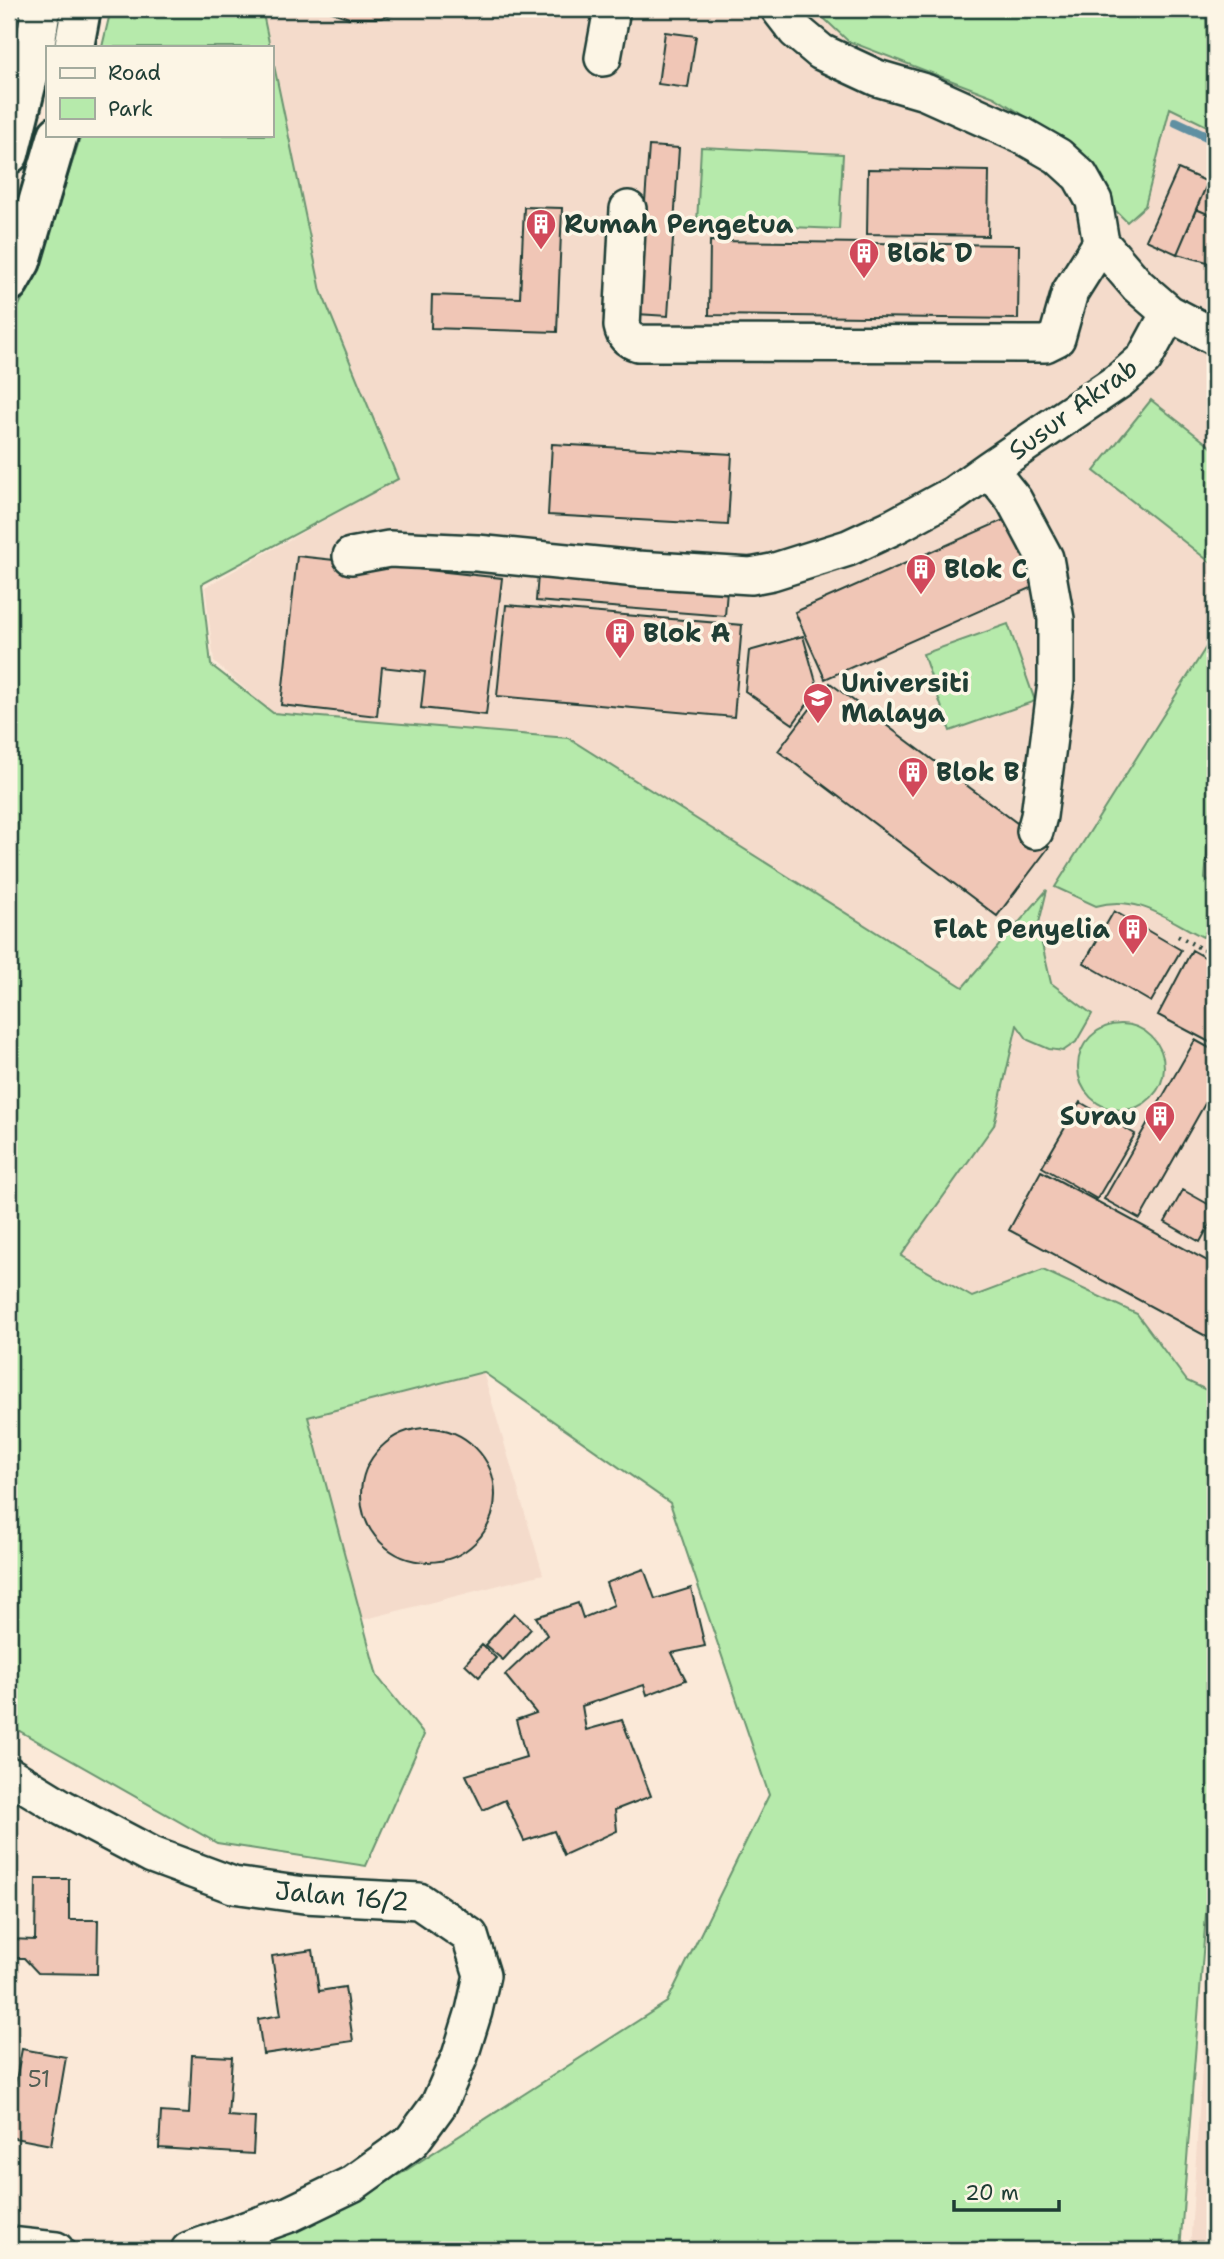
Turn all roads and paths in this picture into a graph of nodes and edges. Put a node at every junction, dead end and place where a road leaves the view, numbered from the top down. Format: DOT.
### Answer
graph roads {
  1 [pos="41,9"];
  2 [pos="80,9"];
  3 [pos="612,9"];
  4 [pos="779,9"];
  5 [pos="74,46"];
  6 [pos="603,58"];
  7 [pos="58,136"];
  8 [pos="9,154"];
  9 [pos="628,209"];
  10 [pos="1101,243"];
  11 [pos="9,282"];
  12 [pos="1169,313"];
  13 [pos="1215,337"];
  14 [pos="989,469"];
  15 [pos="351,556"];
  16 [pos="1035,831"];
  17 [pos="1178,936"];
  18 [pos="1215,945"];
  19 [pos="1212,954"];
  20 [pos="9,1775"];
  21 [pos="9,2245"];
  22 [pos="56,2250"];
  23 [pos="189,2250"];
  1 -- 8 [label="main road"];
  2 -- 5 [label="main road"];
  3 -- 6 [label="street"];
  4 -- 10 [label="street"];
  7 -- 11 [label="main road"];
  9 -- 10 [label="street"];
  10 -- 12 [label="street"];
  12 -- 13 [label="street"];
  12 -- 14 [label="street, Susur Akrab"];
  14 -- 15 [label="street"];
  14 -- 16 [label="street, Susur Akrab"];
  17 -- 19 [label="path"];
  18 -- 19 [label="path"];
  20 -- 23 [label="street, Jalan 16/2"];
  21 -- 22 [label="street"];
}
